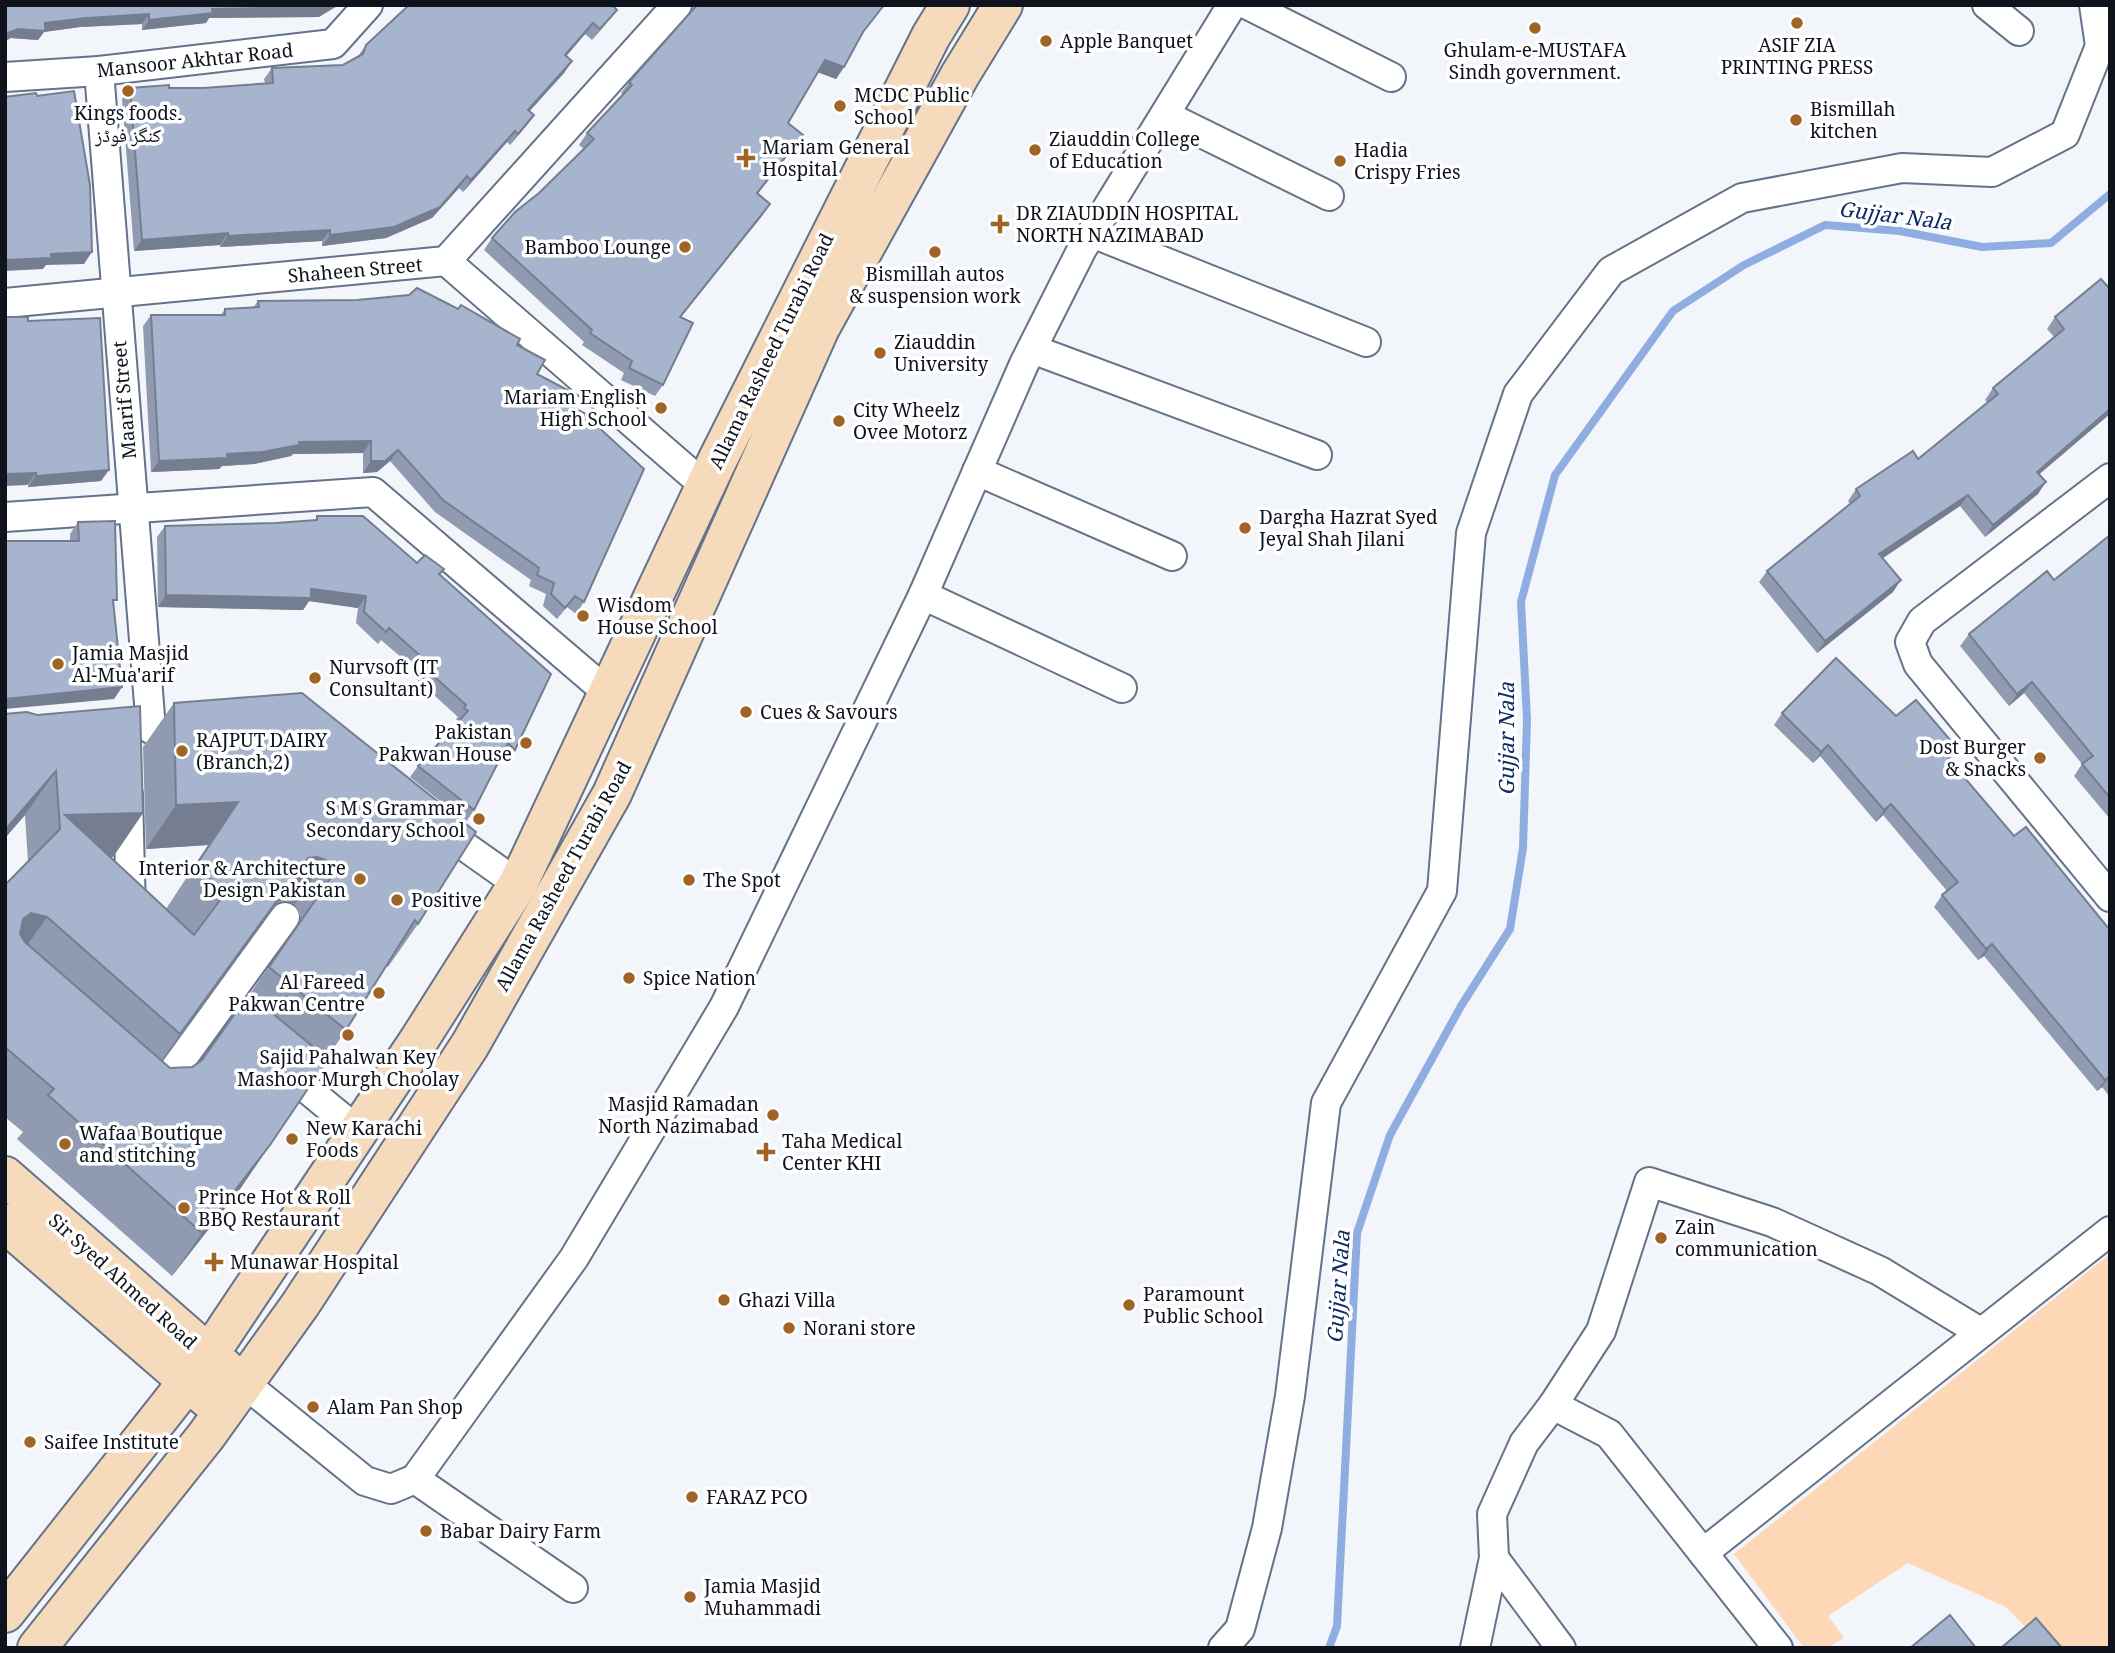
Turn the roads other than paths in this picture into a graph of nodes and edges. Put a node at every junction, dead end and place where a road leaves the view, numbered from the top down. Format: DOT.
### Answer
graph roads {
  1 [pos="368,5"];
  2 [pos="677,5"];
  3 [pos="950,5"];
  4 [pos="1003,5"];
  5 [pos="1232,5"];
  6 [pos="1248,5"];
  7 [pos="1987,5"];
  8 [pos="2094,5"];
  9 [pos="2019,31"];
  10 [pos="99,71"];
  11 [pos="1391,76"];
  12 [pos="5,77"];
  13 [pos="1164,115"];
  14 [pos="1329,196"];
  15 [pos="1092,233"];
  16 [pos="446,261"];
  17 [pos="116,292"];
  18 [pos="5,303"];
  19 [pos="1366,342"];
  20 [pos="1032,349"];
  21 [pos="1317,455"];
  22 [pos="977,471"];
  23 [pos="2110,478"];
  24 [pos="705,485"];
  25 [pos="133,506"];
  26 [pos="5,517"];
  27 [pos="1172,556"];
  28 [pos="922,595"];
  29 [pos="1122,688"];
  30 [pos="607,692"];
  31 [pos="415,812"];
  32 [pos="518,884"];
  33 [pos="2110,897"];
  34 [pos="285,917"];
  35 [pos="131,919"];
  36 [pos="235,1030"];
  37 [pos="128,1081"];
  38 [pos="358,1131"];
  39 [pos="5,1176"];
  40 [pos="5,1223"];
  41 [pos="2110,1231"];
  42 [pos="1980,1332"];
  43 [pos="197,1369"];
  44 [pos="234,1398"];
  45 [pos="1553,1405"];
  46 [pos="415,1479"];
  47 [pos="1703,1553"];
  48 [pos="1494,1558"];
  49 [pos="573,1588"];
  50 [pos="5,1613"];
  51 [pos="37,1648"];
  52 [pos="1223,1648"];
  53 [pos="1475,1648"];
  54 [pos="1561,1648"];
  55 [pos="1778,1648"];
  1 -- 10 [label="street, Mansoor Akhtar Road"];
  2 -- 16 [label="street, Shaheen Street"];
  3 -- 24 [label="main road, Allama Rasheed Turabi Road"];
  4 -- 44 [label="main road, Allama Rasheed Turabi Road"];
  5 -- 13 [label="street"];
  6 -- 11 [label="street"];
  7 -- 9 [label="street"];
  8 -- 52 [label="street"];
  10 -- 12 [label="street, Mansoor Akhtar Road"];
  10 -- 17 [label="street, Maarif Street"];
  13 -- 14 [label="street"];
  13 -- 15 [label="street"];
  15 -- 19 [label="street"];
  15 -- 20 [label="street"];
  16 -- 17 [label="street, Shaheen Street"];
  16 -- 24 [label="street"];
  17 -- 18 [label="street, Shaheen Street"];
  17 -- 25 [label="street, Maarif Street"];
  20 -- 21 [label="street"];
  20 -- 22 [label="street"];
  22 -- 27 [label="street"];
  22 -- 28 [label="street"];
  23 -- 33 [label="street"];
  24 -- 30 [label="main road, Allama Rasheed Turabi Road"];
  25 -- 26 [label="street"];
  25 -- 30 [label="street"];
  25 -- 35 [label="street, Maarif Street"];
  28 -- 29 [label="street"];
  28 -- 46 [label="street"];
  30 -- 32 [label="main road, Allama Rasheed Turabi Road"];
  31 -- 32 [label="street"];
  32 -- 38 [label="main road, Allama Rasheed Turabi Road"];
  34 -- 36 [label="street"];
  36 -- 37 [label="street"];
  36 -- 38 [label="street"];
  38 -- 43 [label="main road, Allama Rasheed Turabi Road"];
  39 -- 43 [label="main road, Sir Syed Ahmed Road"];
  40 -- 43 [label="main road, Sir Syed Ahmed Road"];
  41 -- 42 [label="street"];
  42 -- 45 [label="street"];
  42 -- 47 [label="street"];
  43 -- 44 [label="main road, Sir Syed Ahmed Road"];
  43 -- 50 [label="main road, Allama Rasheed Turabi Road"];
  44 -- 46 [label="street"];
  44 -- 51 [label="main road, Allama Rasheed Turabi Road"];
  45 -- 47 [label="street"];
  45 -- 48 [label="street"];
  46 -- 49 [label="street"];
  47 -- 55 [label="street"];
  48 -- 53 [label="street"];
  48 -- 54 [label="street"];
}
